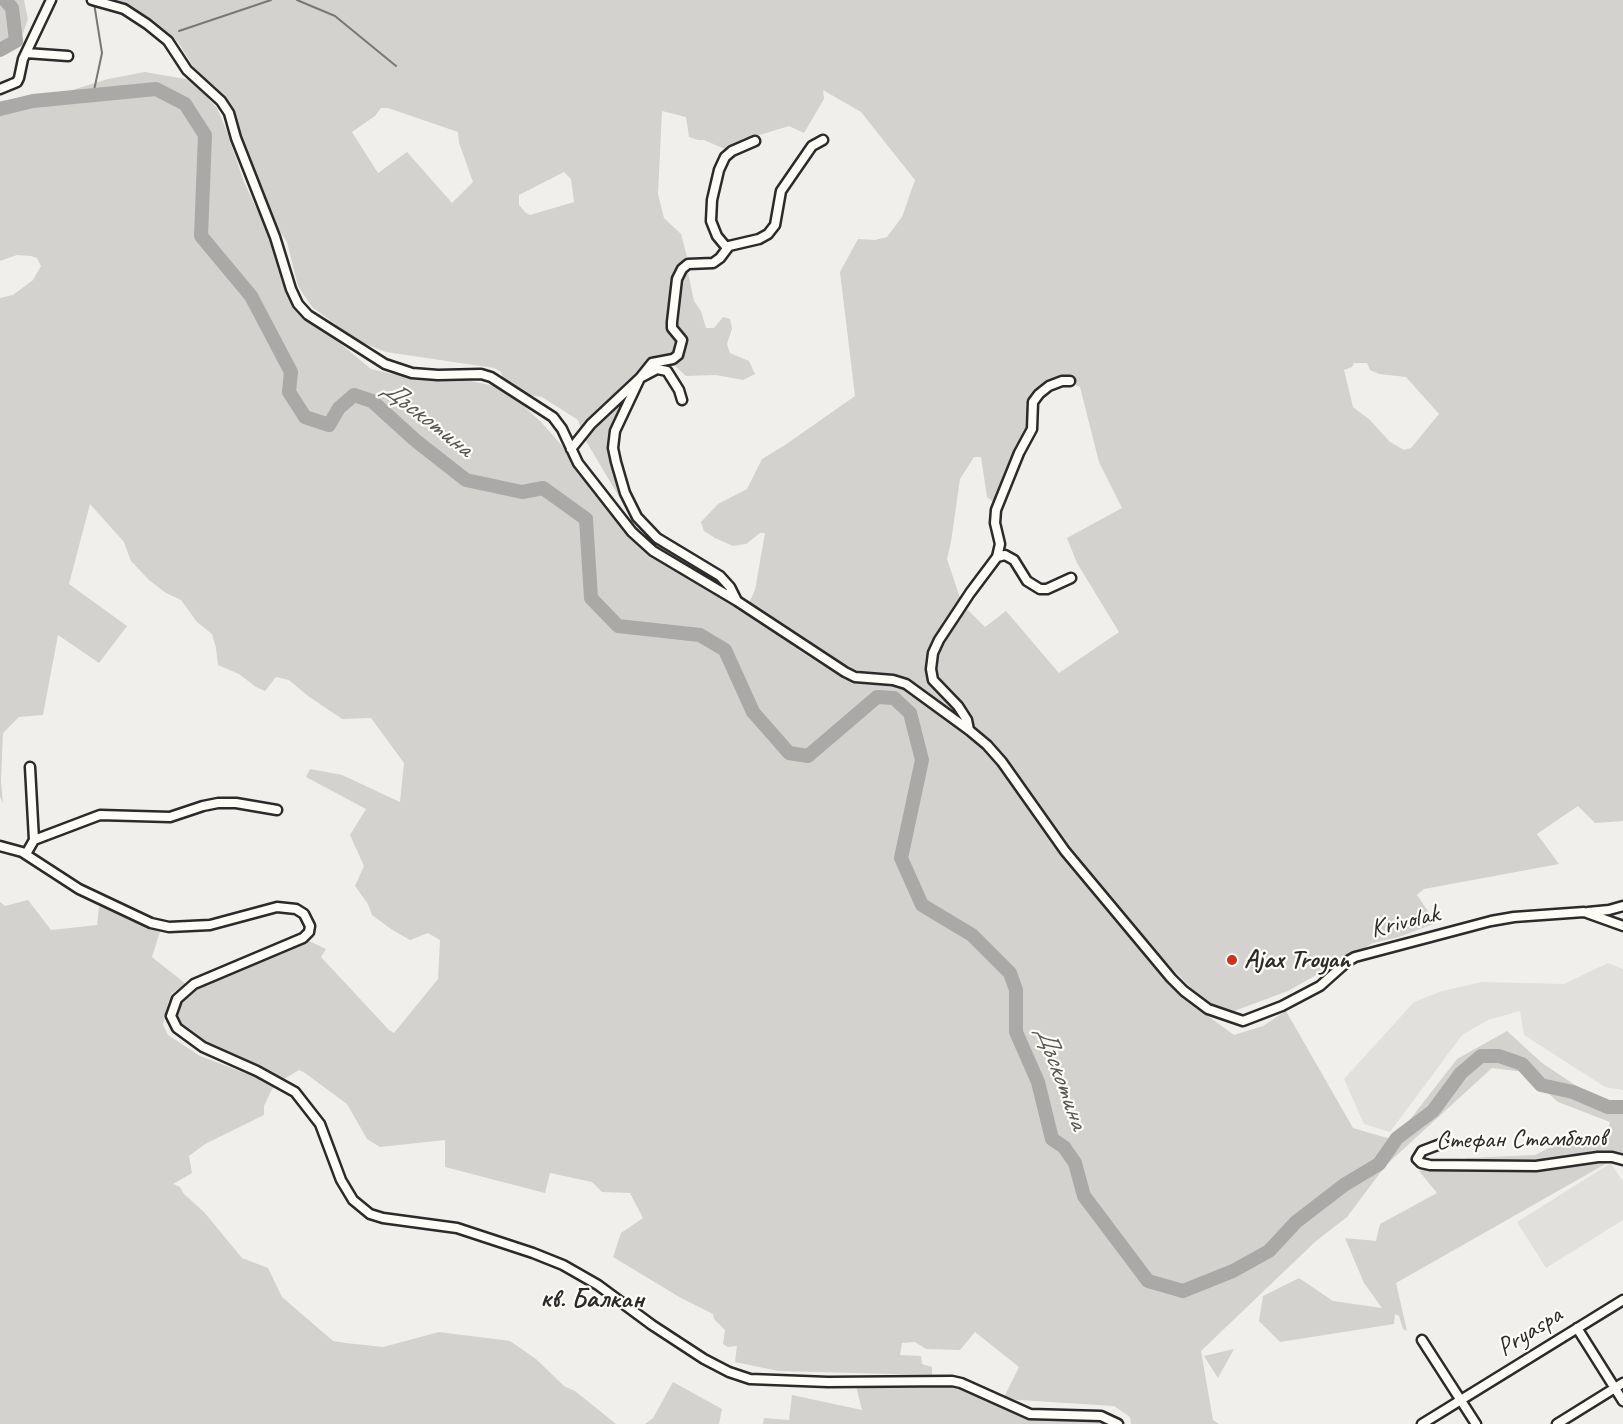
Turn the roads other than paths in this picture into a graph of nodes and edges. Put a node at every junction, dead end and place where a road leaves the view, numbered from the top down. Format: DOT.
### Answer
graph roads {
  1 [pos="51,0"];
  2 [pos="92,0"];
  3 [pos="26,53"];
  4 [pos="68,56"];
  5 [pos="0,89"];
  6 [pos="823,140"];
  7 [pos="755,141"];
  8 [pos="727,248"];
  9 [pos="640,378"];
  10 [pos="1070,381"];
  11 [pos="682,400"];
  12 [pos="571,448"];
  13 [pos="997,557"];
  14 [pos="1071,578"];
  15 [pos="737,601"];
  16 [pos="969,730"];
  17 [pos="30,767"];
  18 [pos="277,810"];
  19 [pos="34,840"];
  20 [pos="0,846"];
  21 [pos="26,854"];
  22 [pos="1623,906"];
  23 [pos="1584,912"];
  24 [pos="1623,926"];
  25 [pos="1443,1143"];
  26 [pos="1623,1160"];
  27 [pos="1623,1300"];
  28 [pos="1577,1328"];
  29 [pos="1422,1340"];
  30 [pos="1619,1386"];
  31 [pos="1460,1400"];
  32 [pos="1623,1401"];
  33 [pos="1118,1424"];
  34 [pos="1422,1424"];
  35 [pos="1476,1424"];
  36 [pos="1557,1424"];
  1 -- 3 [label="street"];
  2 -- 12 [label="street, Krivolak"];
  3 -- 4 [label="street"];
  3 -- 5 [label="street"];
  6 -- 8 [label="street"];
  7 -- 8 [label="street"];
  8 -- 9 [label="street"];
  9 -- 11 [label="street"];
  9 -- 12 [label="street"];
  9 -- 15 [label="street"];
  10 -- 13 [label="street"];
  12 -- 15 [label="street, Krivolak"];
  13 -- 14 [label="street"];
  13 -- 16 [label="street"];
  15 -- 16 [label="street, Krivolak"];
  16 -- 23 [label="street, Krivolak"];
  17 -- 19 [label="street"];
  18 -- 19 [label="street"];
  19 -- 21 [label="street"];
  20 -- 21 [label="street"];
  21 -- 33 [label="street"];
  22 -- 23 [label="street"];
  23 -- 24 [label="street, Krivolak"];
  25 -- 26 [label="street, Стефан Стамболов"];
  27 -- 28 [label="street, Pryaspa"];
  28 -- 30 [label="street"];
  28 -- 31 [label="street, Pryaspa"];
  29 -- 31 [label="street"];
  30 -- 32 [label="street"];
  30 -- 36 [label="street"];
  31 -- 34 [label="street, Pryaspa"];
  31 -- 35 [label="street"];
}
